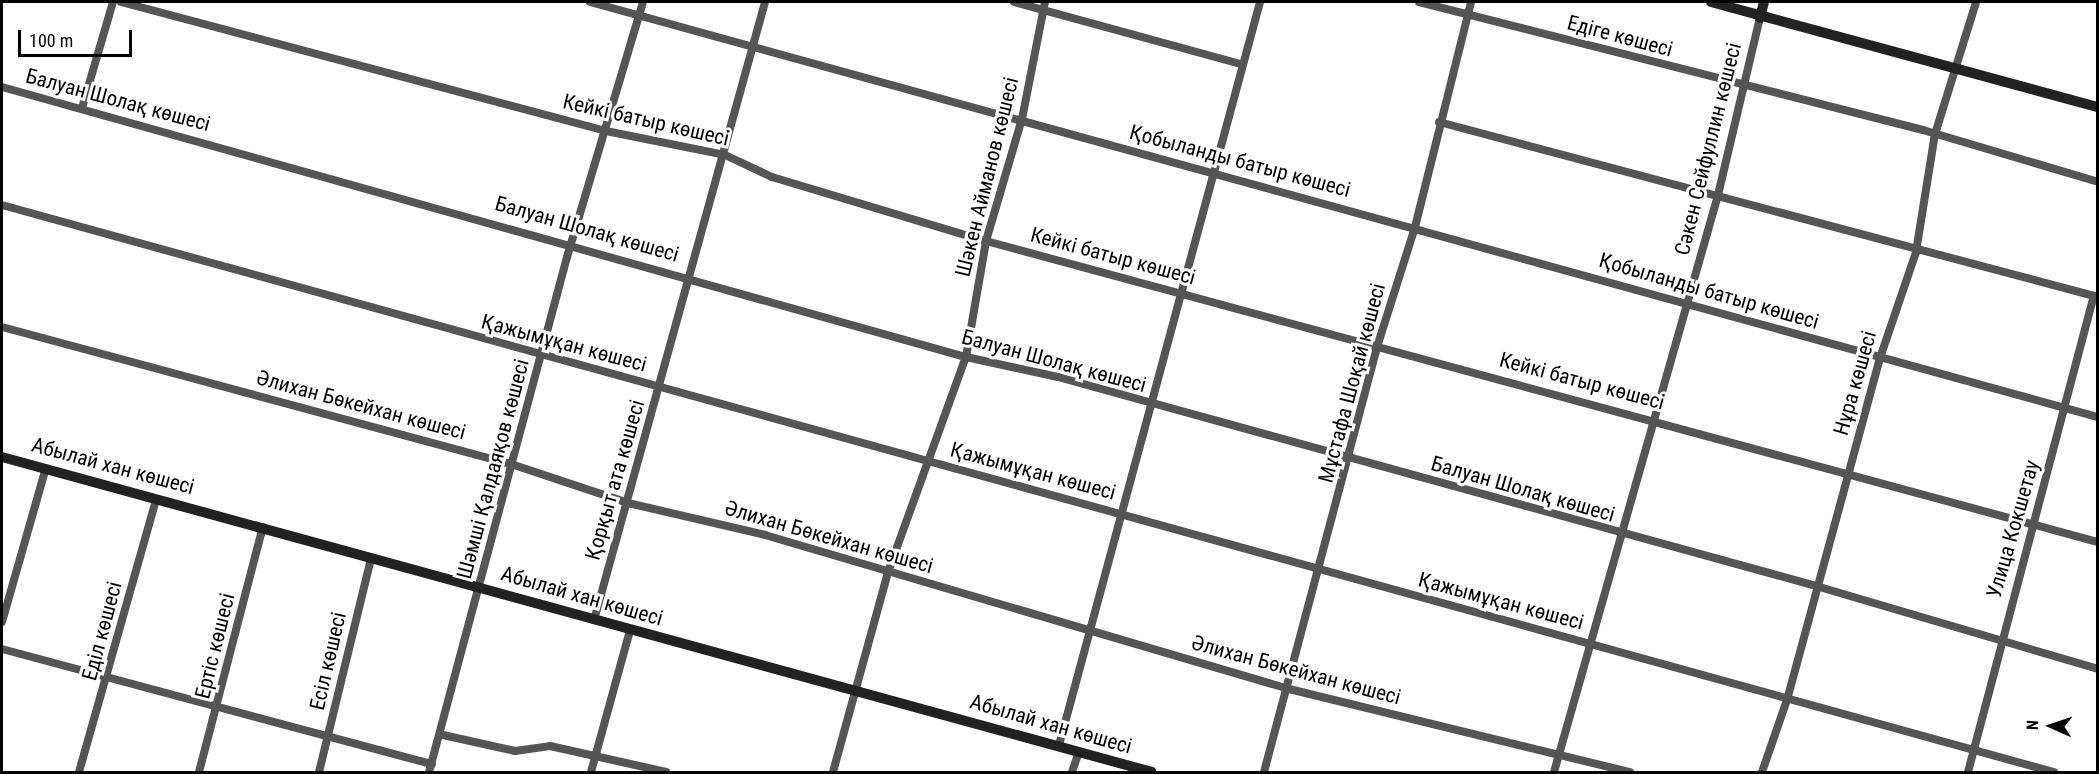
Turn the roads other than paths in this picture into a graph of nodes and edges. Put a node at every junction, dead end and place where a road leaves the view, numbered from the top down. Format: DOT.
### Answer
graph roads {
  1 [pos="113,2"];
  2 [pos="121,2"];
  3 [pos="590,2"];
  4 [pos="643,2"];
  5 [pos="765,2"];
  6 [pos="1014,2"];
  7 [pos="1260,2"];
  8 [pos="1419,2"];
  9 [pos="1471,2"];
  10 [pos="1711,2"];
  11 [pos="1764,2"];
  12 [pos="1976,2"];
  13 [pos="1044,6"];
  14 [pos="639,15"];
  15 [pos="1467,15"];
  16 [pos="1760,18"];
  17 [pos="751,46"];
  18 [pos="1241,64"];
  19 [pos="1954,69"];
  20 [pos="2,87"];
  21 [pos="1742,87"];
  22 [pos="2097,107"];
  23 [pos="82,108"];
  24 [pos="1022,119"];
  25 [pos="1439,122"];
  26 [pos="606,131"];
  27 [pos="1935,134"];
  28 [pos="725,154"];
  29 [pos="1216,174"];
  30 [pos="2097,182"];
  31 [pos="1718,195"];
  32 [pos="2,205"];
  33 [pos="1415,227"];
  34 [pos="986,241"];
  35 [pos="573,244"];
  36 [pos="1916,252"];
  37 [pos="691,277"];
  38 [pos="1180,292"];
  39 [pos="2096,296"];
  40 [pos="1685,303"];
  41 [pos="2,327"];
  42 [pos="1377,347"];
  43 [pos="542,357"];
  44 [pos="966,357"];
  45 [pos="1880,358"];
  46 [pos="660,388"];
  47 [pos="1150,406"];
  48 [pos="2065,409"];
  49 [pos="2097,417"];
  50 [pos="1656,419"];
  51 [pos="2,457"];
  52 [pos="1349,460"];
  53 [pos="929,462"];
  54 [pos="514,465"];
  55 [pos="46,468"];
  56 [pos="1849,474"];
  57 [pos="156,499"];
  58 [pos="628,503"];
  59 [pos="1121,513"];
  60 [pos="2033,523"];
  61 [pos="263,527"];
  62 [pos="1620,535"];
  63 [pos="2097,542"];
  64 [pos="371,558"];
  65 [pos="1321,571"];
  66 [pos="888,572"];
  67 [pos="1816,586"];
  68 [pos="480,588"];
  69 [pos="594,620"];
  70 [pos="2,622"];
  71 [pos="630,630"];
  72 [pos="1089,632"];
  73 [pos="2000,639"];
  74 [pos="1593,645"];
  75 [pos="2,649"];
  76 [pos="2097,669"];
  77 [pos="108,678"];
  78 [pos="1289,689"];
  79 [pos="859,692"];
  80 [pos="1787,700"];
  81 [pos="220,705"];
  82 [pos="329,734"];
  83 [pos="443,735"];
  84 [pos="1059,745"];
  85 [pos="1974,751"];
  86 [pos="1078,752"];
  87 [pos="596,754"];
  88 [pos="1559,754"];
  89 [pos="431,768"];
  90 [pos="79,772"];
  91 [pos="199,772"];
  92 [pos="319,772"];
  93 [pos="591,772"];
  94 [pos="666,772"];
  95 [pos="833,772"];
  96 [pos="1072,772"];
  97 [pos="1152,772"];
  98 [pos="1264,772"];
  99 [pos="1554,772"];
  100 [pos="1630,772"];
  101 [pos="1762,772"];
  102 [pos="1968,772"];
  103 [pos="2054,772"];
  1 -- 23 [label="street"];
  2 -- 26 [label="street, Кейкі батыр көшесі"];
  3 -- 14 [label="street, Қобыланды батыр көшесі"];
  4 -- 14 [label="street, Шәмші Қалдаяқов көшесі"];
  5 -- 17 [label="street, Қорқыт ата көшесі"];
  6 -- 13 [label="street"];
  7 -- 18 [label="street"];
  8 -- 15 [label="street, Едіге көшесі"];
  9 -- 15 [label="street, Мұстафа Шоқай көшесі"];
  10 -- 16 [label="street"];
  11 -- 16 [label="street"];
  12 -- 19 [label="street, Нұра көшесі"];
  13 -- 18 [label="street"];
  13 -- 24 [label="street, Шәкен Айманов көшесі"];
  14 -- 17 [label="street, Қобыланды батыр көшесі"];
  14 -- 26 [label="street, Шәмші Қалдаяқов көшесі"];
  15 -- 21 [label="street, Едіге көшесі"];
  15 -- 25 [label="street, Мұстафа Шоқай көшесі"];
  16 -- 19 [label="street"];
  16 -- 21 [label="street, Сәкен Сейфуллин көшесі"];
  17 -- 24 [label="street, Қобыланды батыр көшесі"];
  17 -- 28 [label="street, Қорқыт ата көшесі"];
  18 -- 29 [label="street"];
  19 -- 22 [label="street"];
  19 -- 27 [label="street, Нұра көшесі"];
  20 -- 23 [label="street, Балуан Шолақ көшесі"];
  21 -- 27 [label="street, Едіге көшесі"];
  21 -- 31 [label="street, Сәкен Сейфуллин көшесі"];
  23 -- 35 [label="street, Балуан Шолақ көшесі"];
  24 -- 29 [label="street, Қобыланды батыр көшесі"];
  24 -- 34 [label="street, Шәкен Айманов көшесі"];
  25 -- 31 [label="street"];
  25 -- 33 [label="street, Мұстафа Шоқай көшесі"];
  26 -- 28 [label="street, Кейкі батыр көшесі"];
  26 -- 35 [label="street, Шәмші Қалдаяқов көшесі"];
  27 -- 30 [label="street, Едіге көшесі"];
  27 -- 36 [label="street, Нұра көшесі"];
  28 -- 34 [label="street, Кейкі батыр көшесі"];
  28 -- 37 [label="street, Қорқыт ата көшесі"];
  29 -- 33 [label="street, Қобыланды батыр көшесі"];
  29 -- 38 [label="street"];
  31 -- 36 [label="street"];
  31 -- 40 [label="street, Сәкен Сейфуллин көшесі"];
  32 -- 43 [label="street, Қажымұқан көшесі"];
  33 -- 40 [label="street, Қобыланды батыр көшесі"];
  33 -- 42 [label="street, Мұстафа Шоқай көшесі"];
  34 -- 38 [label="street, Кейкі батыр көшесі"];
  34 -- 44 [label="street, Шәкен Айманов көшесі"];
  35 -- 37 [label="street, Балуан Шолақ көшесі"];
  35 -- 43 [label="street, Шәмші Қалдаяқов көшесі"];
  36 -- 39 [label="street"];
  36 -- 45 [label="street, Нұра көшесі"];
  37 -- 44 [label="street, Балуан Шолақ көшесі"];
  37 -- 46 [label="street, Қорқыт ата көшесі"];
  38 -- 42 [label="street, Кейкі батыр көшесі"];
  38 -- 47 [label="street"];
  39 -- 48 [label="street, Улица Кокшетау"];
  40 -- 45 [label="street, Қобыланды батыр көшесі"];
  40 -- 50 [label="street, Сәкен Сейфуллин көшесі"];
  41 -- 54 [label="street, Әлихан Бөкейхан көшесі"];
  42 -- 50 [label="street, Кейкі батыр көшесі"];
  42 -- 52 [label="street, Мұстафа Шоқай көшесі"];
  43 -- 46 [label="street, Қажымұқан көшесі"];
  43 -- 54 [label="street, Шәмші Қалдаяқов көшесі"];
  44 -- 47 [label="street, Балуан Шолақ көшесі"];
  44 -- 53 [label="street, Шәкен Айманов көшесі"];
  45 -- 48 [label="street, Қобыланды батыр көшесі"];
  45 -- 56 [label="street, Нұра көшесі"];
  46 -- 53 [label="street, Қажымұқан көшесі"];
  46 -- 58 [label="street, Қорқыт ата көшесі"];
  47 -- 52 [label="street, Балуан Шолақ көшесі"];
  47 -- 59 [label="street"];
  48 -- 49 [label="street, Қобыланды батыр көшесі"];
  48 -- 60 [label="street, Улица Кокшетау"];
  50 -- 56 [label="street, Кейкі батыр көшесі"];
  50 -- 62 [label="street, Сәкен Сейфуллин көшесі"];
  51 -- 55 [label="street, Абылай хан көшесі"];
  52 -- 62 [label="street, Балуан Шолақ көшесі"];
  52 -- 65 [label="street, Мұстафа Шоқай көшесі"];
  53 -- 59 [label="street, Қажымұқан көшесі"];
  53 -- 66 [label="street, Шәкен Айманов көшесі"];
  54 -- 58 [label="street, Әлихан Бөкейхан көшесі"];
  54 -- 68 [label="street, Шәмші Қалдаяқов көшесі"];
  55 -- 57 [label="street, Абылай хан көшесі"];
  55 -- 70 [label="street"];
  56 -- 60 [label="street, Кейкі батыр көшесі"];
  56 -- 67 [label="street, Нұра көшесі"];
  57 -- 61 [label="street, Абылай хан көшесі"];
  57 -- 77 [label="street, Еділ көшесі"];
  58 -- 66 [label="street, Әлихан Бөкейхан көшесі"];
  58 -- 69 [label="street, Қорқыт ата көшесі"];
  59 -- 65 [label="street, Қажымұқан көшесі"];
  59 -- 72 [label="street"];
  60 -- 63 [label="street, Кейкі батыр көшесі"];
  60 -- 73 [label="street, Улица Кокшетау"];
  61 -- 64 [label="street, Абылай хан көшесі"];
  61 -- 81 [label="street, Ертіс көшесі"];
  62 -- 67 [label="street, Балуан Шолақ көшесі"];
  62 -- 74 [label="street, Сәкен Сейфуллин көшесі"];
  64 -- 68 [label="street, Абылай хан көшесі"];
  64 -- 82 [label="street, Есіл көшесі"];
  65 -- 74 [label="street, Қажымұқан көшесі"];
  65 -- 78 [label="street, Мұстафа Шоқай көшесі"];
  66 -- 72 [label="street, Әлихан Бөкейхан көшесі"];
  66 -- 79 [label="street, Шәкен Айманов көшесі"];
  67 -- 73 [label="street, Балуан Шолақ көшесі"];
  67 -- 80 [label="street, Нұра көшесі"];
  68 -- 69 [label="street, Абылай хан көшесі"];
  68 -- 83 [label="street, Шәмші Қалдаяқов көшесі"];
  69 -- 71 [label="street, Абылай хан көшесі"];
  71 -- 79 [label="street, Абылай хан көшесі"];
  71 -- 87 [label="street"];
  72 -- 78 [label="street, Әлихан Бөкейхан көшесі"];
  72 -- 84 [label="street"];
  73 -- 76 [label="street, Балуан Шолақ көшесі"];
  73 -- 85 [label="street, Улица Кокшетау"];
  74 -- 80 [label="street, Қажымұқан көшесі"];
  74 -- 88 [label="street, Сәкен Сейфуллин көшесі"];
  75 -- 77 [label="street"];
  77 -- 81 [label="street"];
  77 -- 90 [label="street, Еділ көшесі"];
  78 -- 88 [label="street, Әлихан Бөкейхан көшесі"];
  78 -- 98 [label="street, Мұстафа Шоқай көшесі"];
  79 -- 84 [label="street, Абылай хан көшесі"];
  79 -- 95 [label="street, Шәкен Айманов көшесі"];
  80 -- 85 [label="street, Қажымұқан көшесі"];
  80 -- 101 [label="street, Нұра көшесі"];
  81 -- 82 [label="street"];
  81 -- 91 [label="street, Ертіс көшесі"];
  82 -- 89 [label="street"];
  82 -- 92 [label="street, Есіл көшесі"];
  83 -- 87 [label="street"];
  83 -- 89 [label="street, Шәмші Қалдаяқов көшесі"];
  84 -- 86 [label="street, Абылай хан көшесі"];
  85 -- 102 [label="street, Улица Кокшетау"];
  85 -- 103 [label="street, Қажымұқан көшесі"];
  86 -- 96 [label="street"];
  86 -- 97 [label="street, Абылай хан көшесі"];
  87 -- 93 [label="street"];
  87 -- 94 [label="street"];
  88 -- 99 [label="street, Сәкен Сейфуллин көшесі"];
  88 -- 100 [label="street, Әлихан Бөкейхан көшесі"];
}
